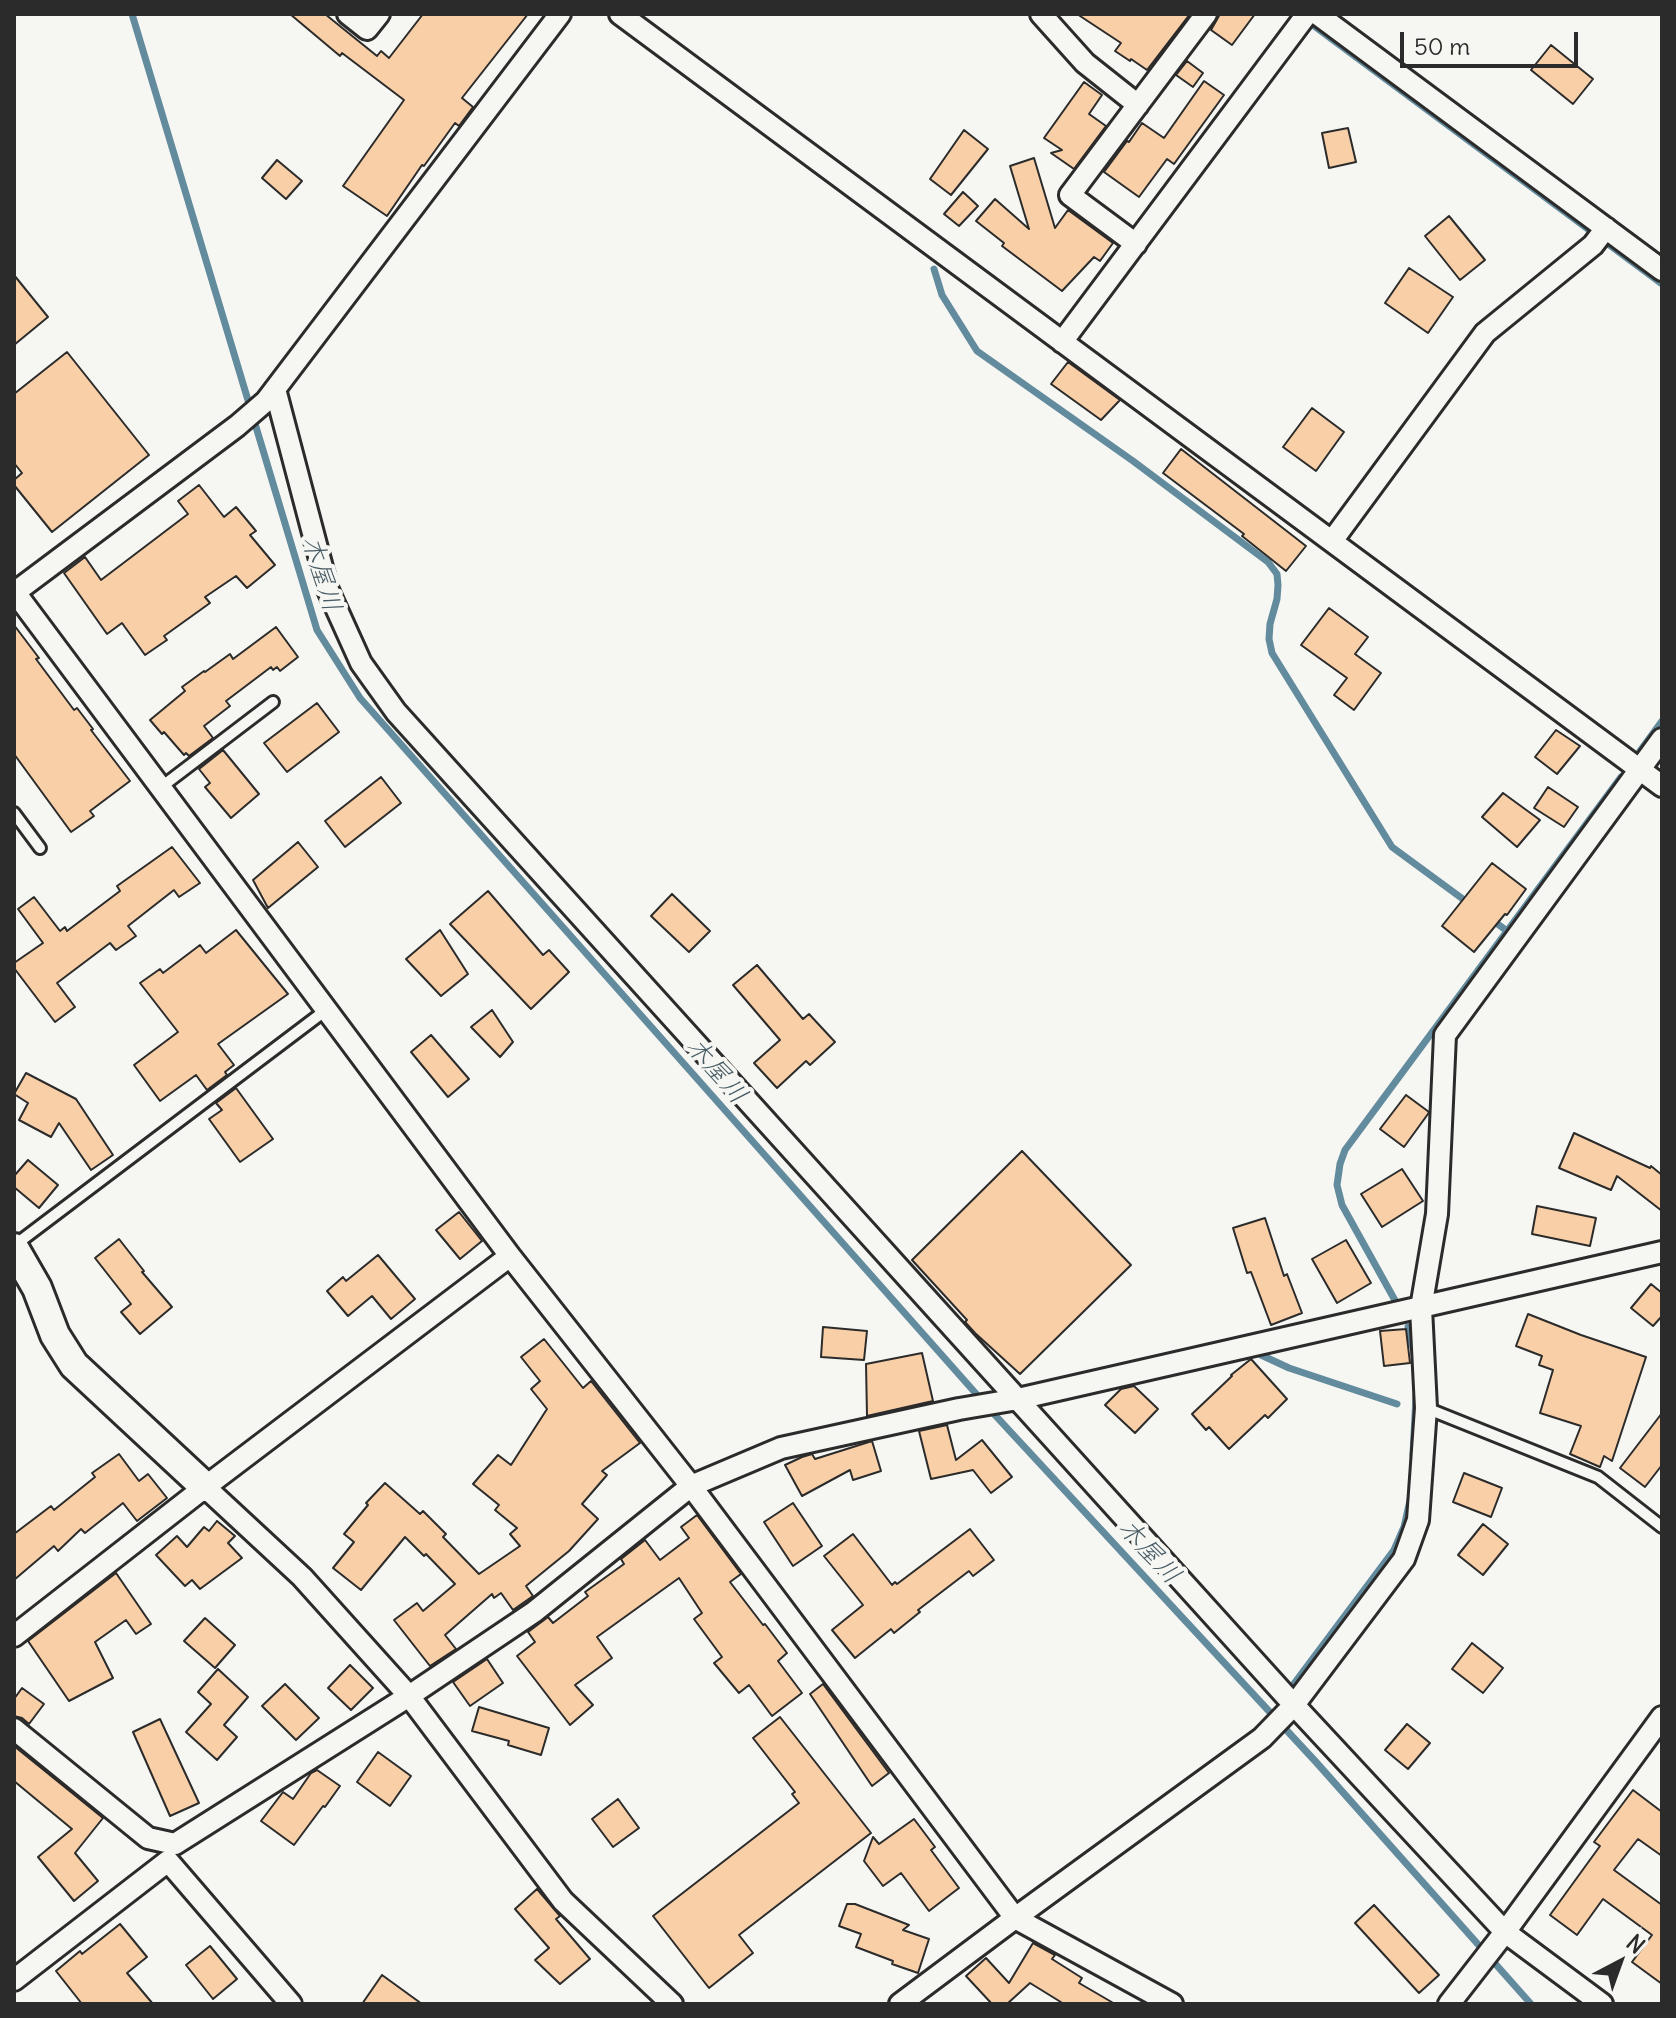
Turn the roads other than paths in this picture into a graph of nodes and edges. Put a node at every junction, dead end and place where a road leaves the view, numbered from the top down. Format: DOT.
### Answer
graph roads {
  1 [pos="348,14"];
  2 [pos="379,14"];
  3 [pos="560,14"];
  4 [pos="620,14"];
  5 [pos="1206,14"];
  6 [pos="1317,14"];
  7 [pos="1051,18"];
  8 [pos="1302,21"];
  9 [pos="1138,105"];
  10 [pos="1601,235"];
  11 [pos="1136,244"];
  12 [pos="1662,270"];
  13 [pos="1062,342"];
  14 [pos="270,395"];
  15 [pos="1332,541"];
  16 [pos="14,592"];
  17 [pos="273,702"];
  18 [pos="1662,739"];
  19 [pos="1640,769"];
  20 [pos="1662,786"];
  21 [pos="160,788"];
  22 [pos="14,813"];
  23 [pos="40,848"];
  24 [pos="326,1010"];
  25 [pos="14,1247"];
  26 [pos="1662,1252"];
  27 [pos="510,1256"];
  28 [pos="1421,1308"];
  29 [pos="1018,1399"];
  30 [pos="1426,1408"];
  31 [pos="691,1486"];
  32 [pos="205,1487"];
  33 [pos="1662,1527"];
  34 [pos="14,1636"];
  35 [pos="409,1696"];
  36 [pos="1294,1705"];
  37 [pos="1662,1717"];
  38 [pos="14,1729"];
  39 [pos="165,1851"];
  40 [pos="1015,1918"];
  41 [pos="1505,1932"];
  42 [pos="14,1980"];
  43 [pos="291,2004"];
  44 [pos="672,2004"];
  45 [pos="900,2004"];
  46 [pos="1172,2004"];
  47 [pos="1449,2004"];
  48 [pos="1602,2004"];
  1 -- 2 [label="street"];
  3 -- 14 [label="street"];
  4 -- 13 [label="street"];
  5 -- 9 [label="street"];
  6 -- 10 [label="street"];
  7 -- 9 [label="street"];
  8 -- 11 [label="street"];
  9 -- 11 [label="street"];
  10 -- 12 [label="street"];
  10 -- 15 [label="street"];
  11 -- 13 [label="street"];
  13 -- 15 [label="street"];
  14 -- 16 [label="street"];
  14 -- 29 [label="street"];
  15 -- 19 [label="street"];
  16 -- 21 [label="street"];
  17 -- 21 [label="lane"];
  18 -- 19 [label="street"];
  19 -- 20 [label="street"];
  19 -- 28 [label="street"];
  21 -- 24 [label="street"];
  22 -- 23 [label="lane"];
  24 -- 25 [label="lane"];
  24 -- 27 [label="street"];
  25 -- 32 [label="street"];
  26 -- 28 [label="street"];
  27 -- 31 [label="street"];
  27 -- 32 [label="street"];
  28 -- 29 [label="street"];
  28 -- 30 [label="street"];
  29 -- 31 [label="street"];
  29 -- 36 [label="street"];
  30 -- 33 [label="lane"];
  30 -- 36 [label="street"];
  31 -- 35 [label="street"];
  31 -- 40 [label="street"];
  32 -- 34 [label="street"];
  32 -- 35 [label="street"];
  35 -- 39 [label="street"];
  35 -- 44 [label="street"];
  36 -- 40 [label="street"];
  36 -- 41 [label="street"];
  37 -- 41 [label="street"];
  38 -- 39 [label="street"];
  39 -- 42 [label="street"];
  39 -- 43 [label="street"];
  40 -- 45 [label="street"];
  40 -- 46 [label="street"];
  41 -- 47 [label="street"];
  41 -- 48 [label="street"];
}
